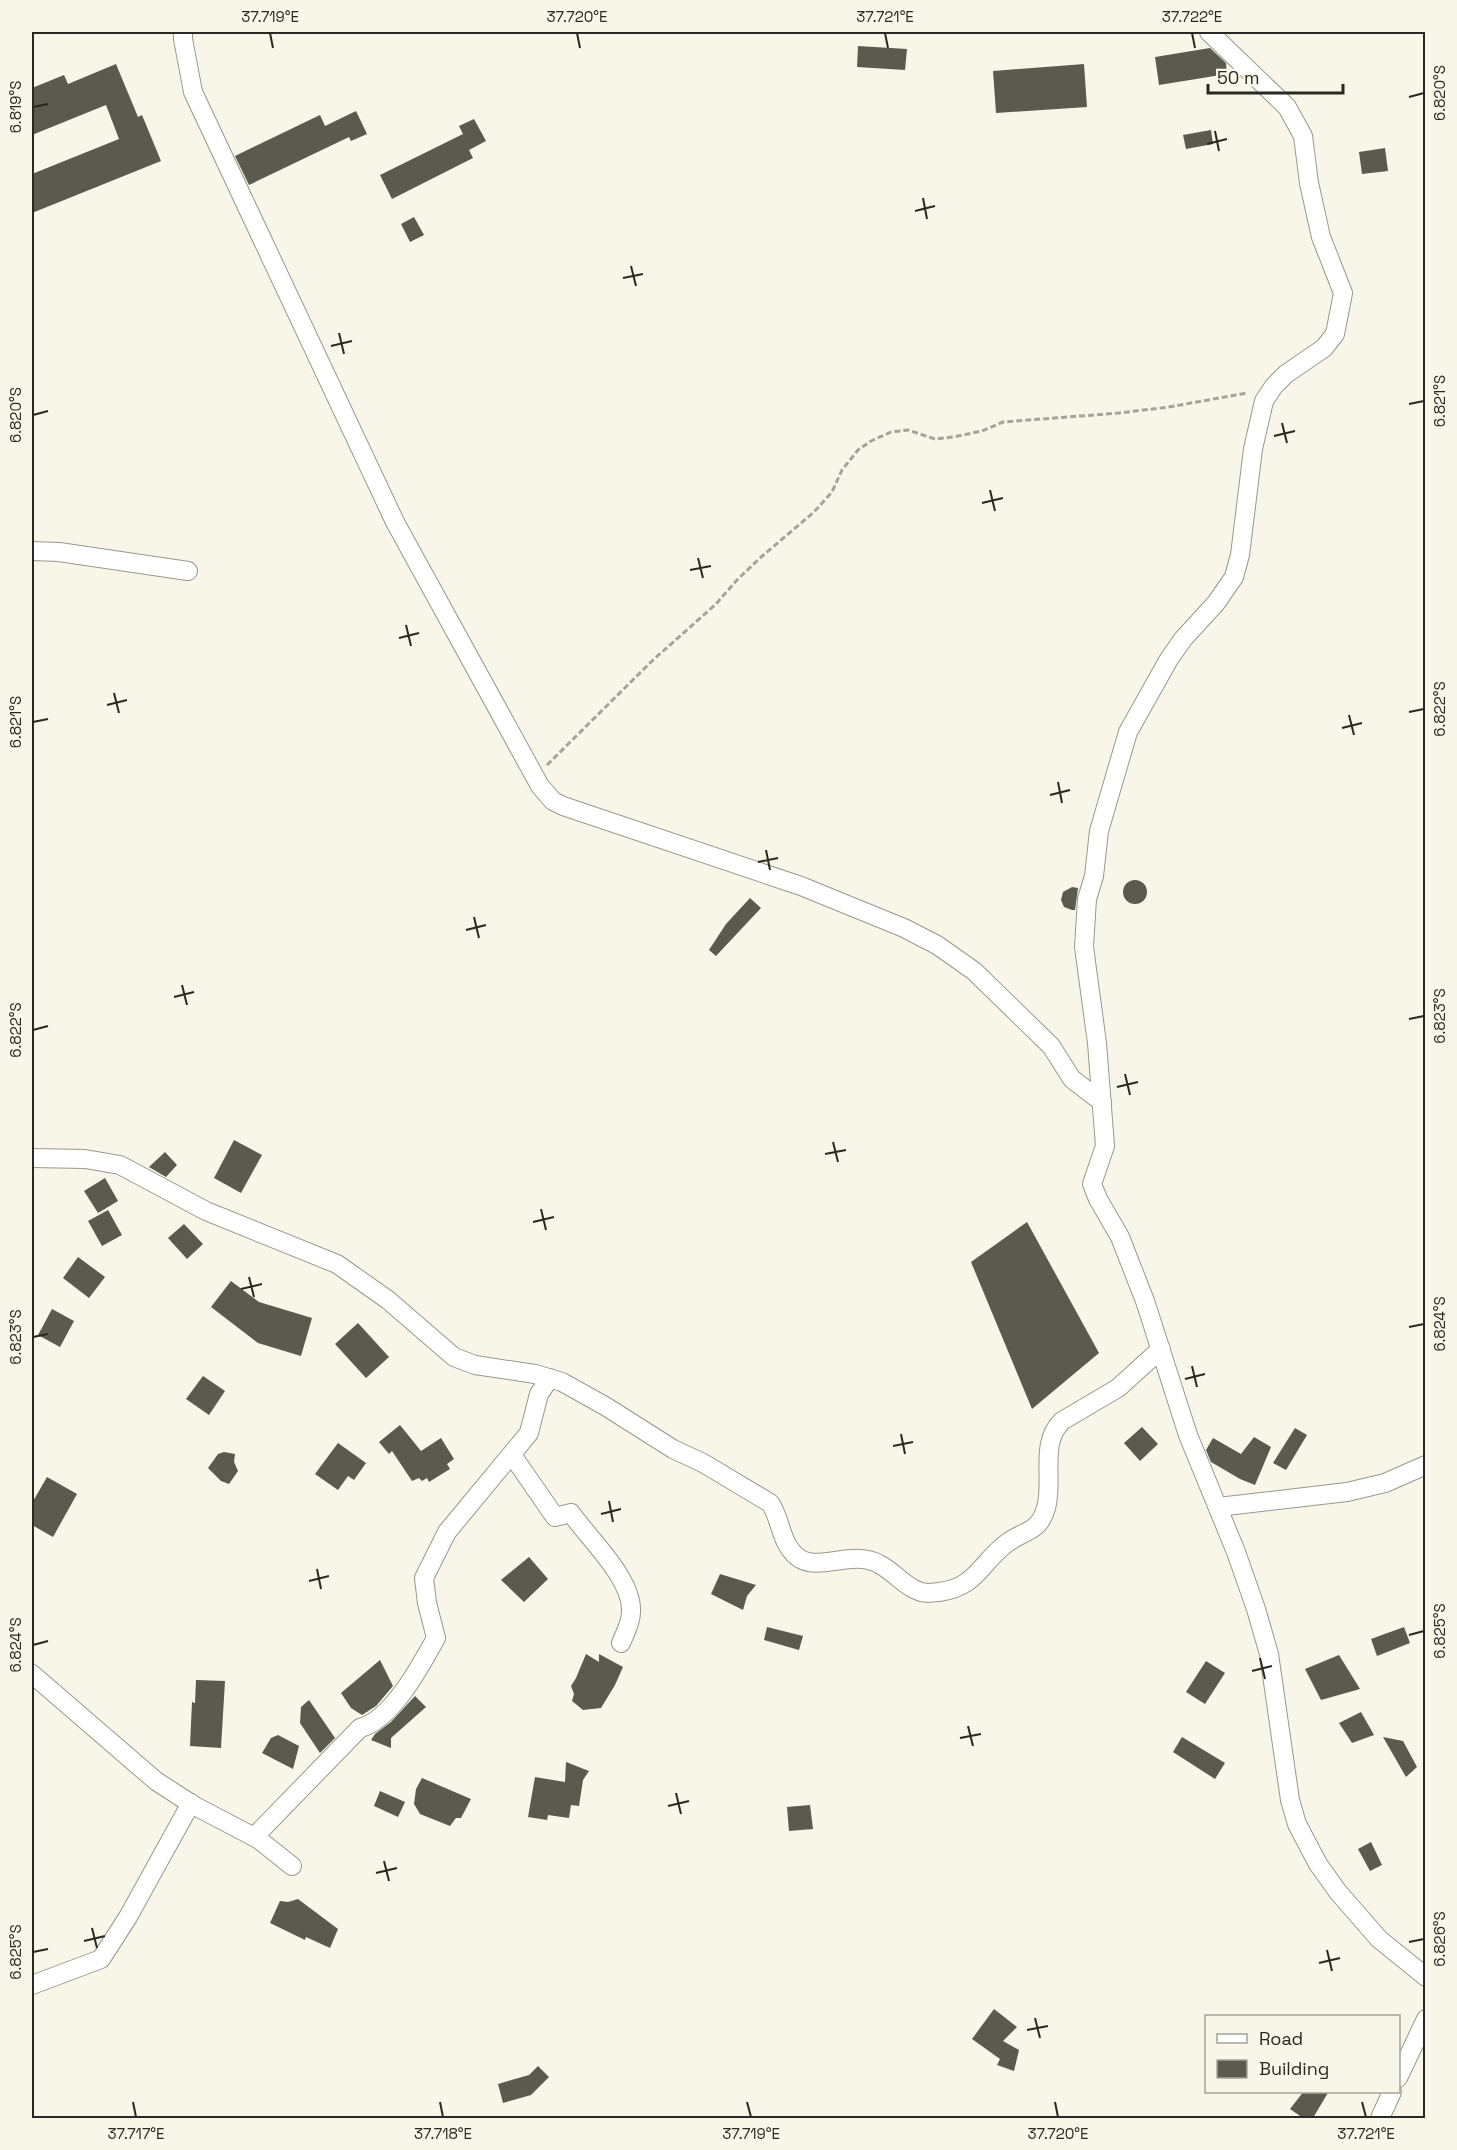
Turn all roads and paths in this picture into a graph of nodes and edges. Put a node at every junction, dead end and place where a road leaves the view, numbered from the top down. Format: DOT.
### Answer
graph roads {
  1 [pos="183,32"];
  2 [pos="1209,32"];
  3 [pos="1274,386"];
  4 [pos="32,550"];
  5 [pos="188,571"];
  6 [pos="535,777"];
  7 [pos="1102,1102"];
  8 [pos="32,1158"];
  9 [pos="1161,1349"];
  10 [pos="550,1378"];
  11 [pos="512,1455"];
  12 [pos="1425,1465"];
  13 [pos="1218,1507"];
  14 [pos="621,1643"];
  15 [pos="32,1674"];
  16 [pos="191,1803"];
  17 [pos="254,1837"];
  18 [pos="292,1866"];
  19 [pos="1423,1980"];
  20 [pos="32,1985"];
  21 [pos="1425,2019"];
  22 [pos="1400,2074"];
  23 [pos="1391,2093"];
  24 [pos="1380,2118"];
  1 -- 6 [label="street"];
  2 -- 3 [label="street"];
  3 -- 6 [label="path"];
  3 -- 7 [label="street"];
  4 -- 5 [label="street"];
  6 -- 7 [label="street"];
  7 -- 9 [label="street"];
  8 -- 10 [label="street"];
  9 -- 10 [label="street"];
  9 -- 13 [label="street"];
  10 -- 11 [label="street"];
  11 -- 14 [label="street"];
  11 -- 17 [label="street"];
  12 -- 13 [label="street"];
  13 -- 19 [label="street"];
  15 -- 16 [label="street"];
  16 -- 17 [label="street"];
  16 -- 20 [label="street"];
  17 -- 18 [label="street"];
  21 -- 22 [label="street"];
  23 -- 24 [label="street"];
}
